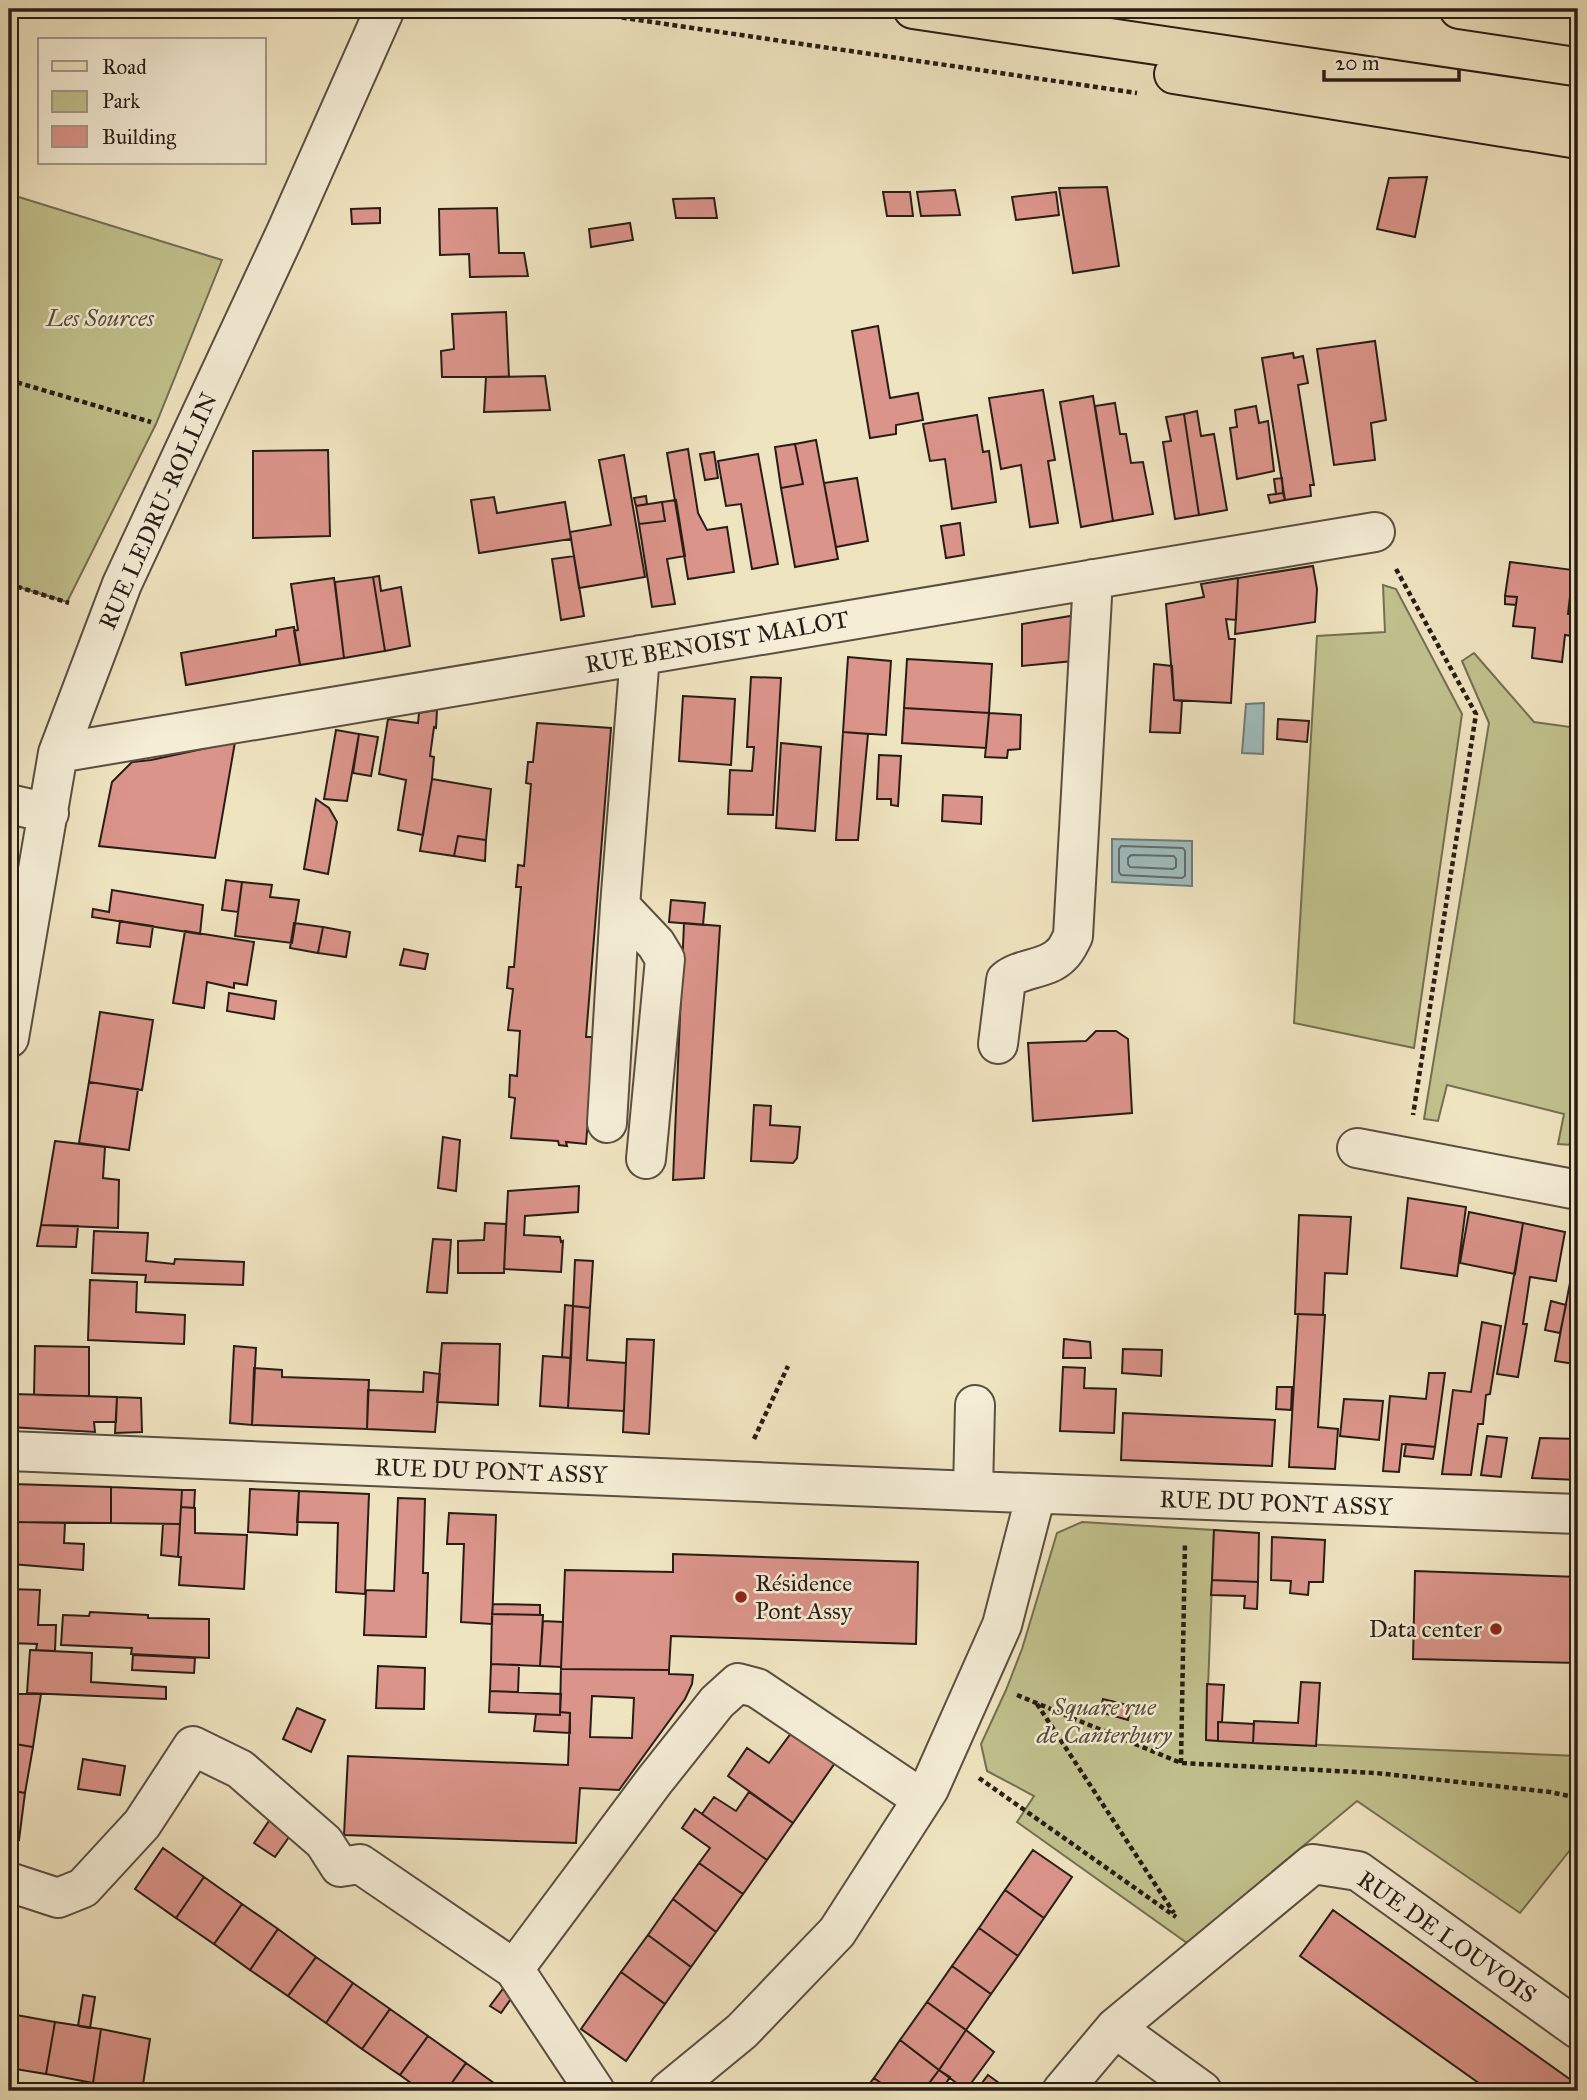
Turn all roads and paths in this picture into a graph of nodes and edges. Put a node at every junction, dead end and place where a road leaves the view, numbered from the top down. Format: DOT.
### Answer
graph roads {
  1 [pos="385,9"];
  2 [pos="562,9"];
  3 [pos="912,9"];
  4 [pos="1459,9"];
  5 [pos="1009,23"];
  6 [pos="1578,27"];
  7 [pos="1149,94"];
  8 [pos="1578,107"];
  9 [pos="1578,139"];
  10 [pos="9,380"];
  11 [pos="191,435"];
  12 [pos="1375,531"];
  13 [pos="1093,579"];
  14 [pos="9,584"];
  15 [pos="110,616"];
  16 [pos="640,655"];
  17 [pos="58,753"];
  18 [pos="9,804"];
  19 [pos="49,813"];
  20 [pos="620,906"];
  21 [pos="9,1038"];
  22 [pos="998,1044"];
  23 [pos="1415,1103"];
  24 [pos="607,1122"];
  25 [pos="1357,1148"];
  26 [pos="646,1159"];
  27 [pos="1578,1190"];
  28 [pos="788,1366"];
  29 [pos="975,1405"];
  30 [pos="9,1451"];
  31 [pos="735,1481"];
  32 [pos="973,1491"];
  33 [pos="1036,1494"];
  34 [pos="1185,1499"];
  35 [pos="1578,1514"];
  36 [pos="979,1676"];
  37 [pos="1036,1703"];
  38 [pos="944,1754"];
  39 [pos="1181,1763"];
  40 [pos="1578,1798"];
  41 [pos="922,1799"];
  42 [pos="9,1882"];
  43 [pos="514,1969"];
  44 [pos="1115,2028"];
  45 [pos="1578,2029"];
  46 [pos="595,2091"];
  47 [pos="669,2091"];
  48 [pos="1062,2091"];
  49 [pos="1202,2091"];
  1 -- 11 [label="street, RUE LEDRU-ROLLIN"];
  2 -- 7 [label="path"];
  3 -- 5 [label="main road"];
  4 -- 6 [label="main road"];
  5 -- 8 [label="main road"];
  5 -- 9 [label="main road"];
  10 -- 11 [label="path"];
  11 -- 15 [label="street, RUE LEDRU-ROLLIN"];
  12 -- 13 [label="street, RUE BENOIST MALOT"];
  12 -- 23 [label="path"];
  13 -- 16 [label="street, RUE BENOIST MALOT"];
  13 -- 22 [label="street"];
  14 -- 15 [label="path"];
  15 -- 17 [label="street, RUE LEDRU-ROLLIN"];
  16 -- 17 [label="street, RUE BENOIST MALOT"];
  16 -- 20 [label="street"];
  17 -- 19 [label="street, RUE LEDRU-ROLLIN"];
  18 -- 19 [label="street"];
  19 -- 21 [label="street, RUE LEDRU-ROLLIN"];
  20 -- 24 [label="street"];
  20 -- 26 [label="street"];
  25 -- 27 [label="street"];
  28 -- 31 [label="path"];
  29 -- 32 [label="street"];
  30 -- 31 [label="street, RUE DU PONT ASSY"];
  31 -- 32 [label="street, RUE DU PONT ASSY"];
  32 -- 33 [label="street, RUE DU PONT ASSY"];
  33 -- 34 [label="street, RUE DU PONT ASSY"];
  33 -- 36 [label="street"];
  34 -- 35 [label="street, RUE DU PONT ASSY"];
  34 -- 39 [label="path"];
  36 -- 37 [label="path"];
  36 -- 38 [label="street"];
  37 -- 38 [label="path"];
  37 -- 39 [label="path"];
  38 -- 41 [label="street"];
  39 -- 40 [label="path"];
  41 -- 43 [label="street"];
  41 -- 47 [label="street"];
  42 -- 43 [label="street"];
  43 -- 46 [label="street"];
  44 -- 45 [label="street, RUE DE LOUVOIS"];
  44 -- 48 [label="street, RUE DE LOUVOIS"];
  44 -- 49 [label="street"];
}
